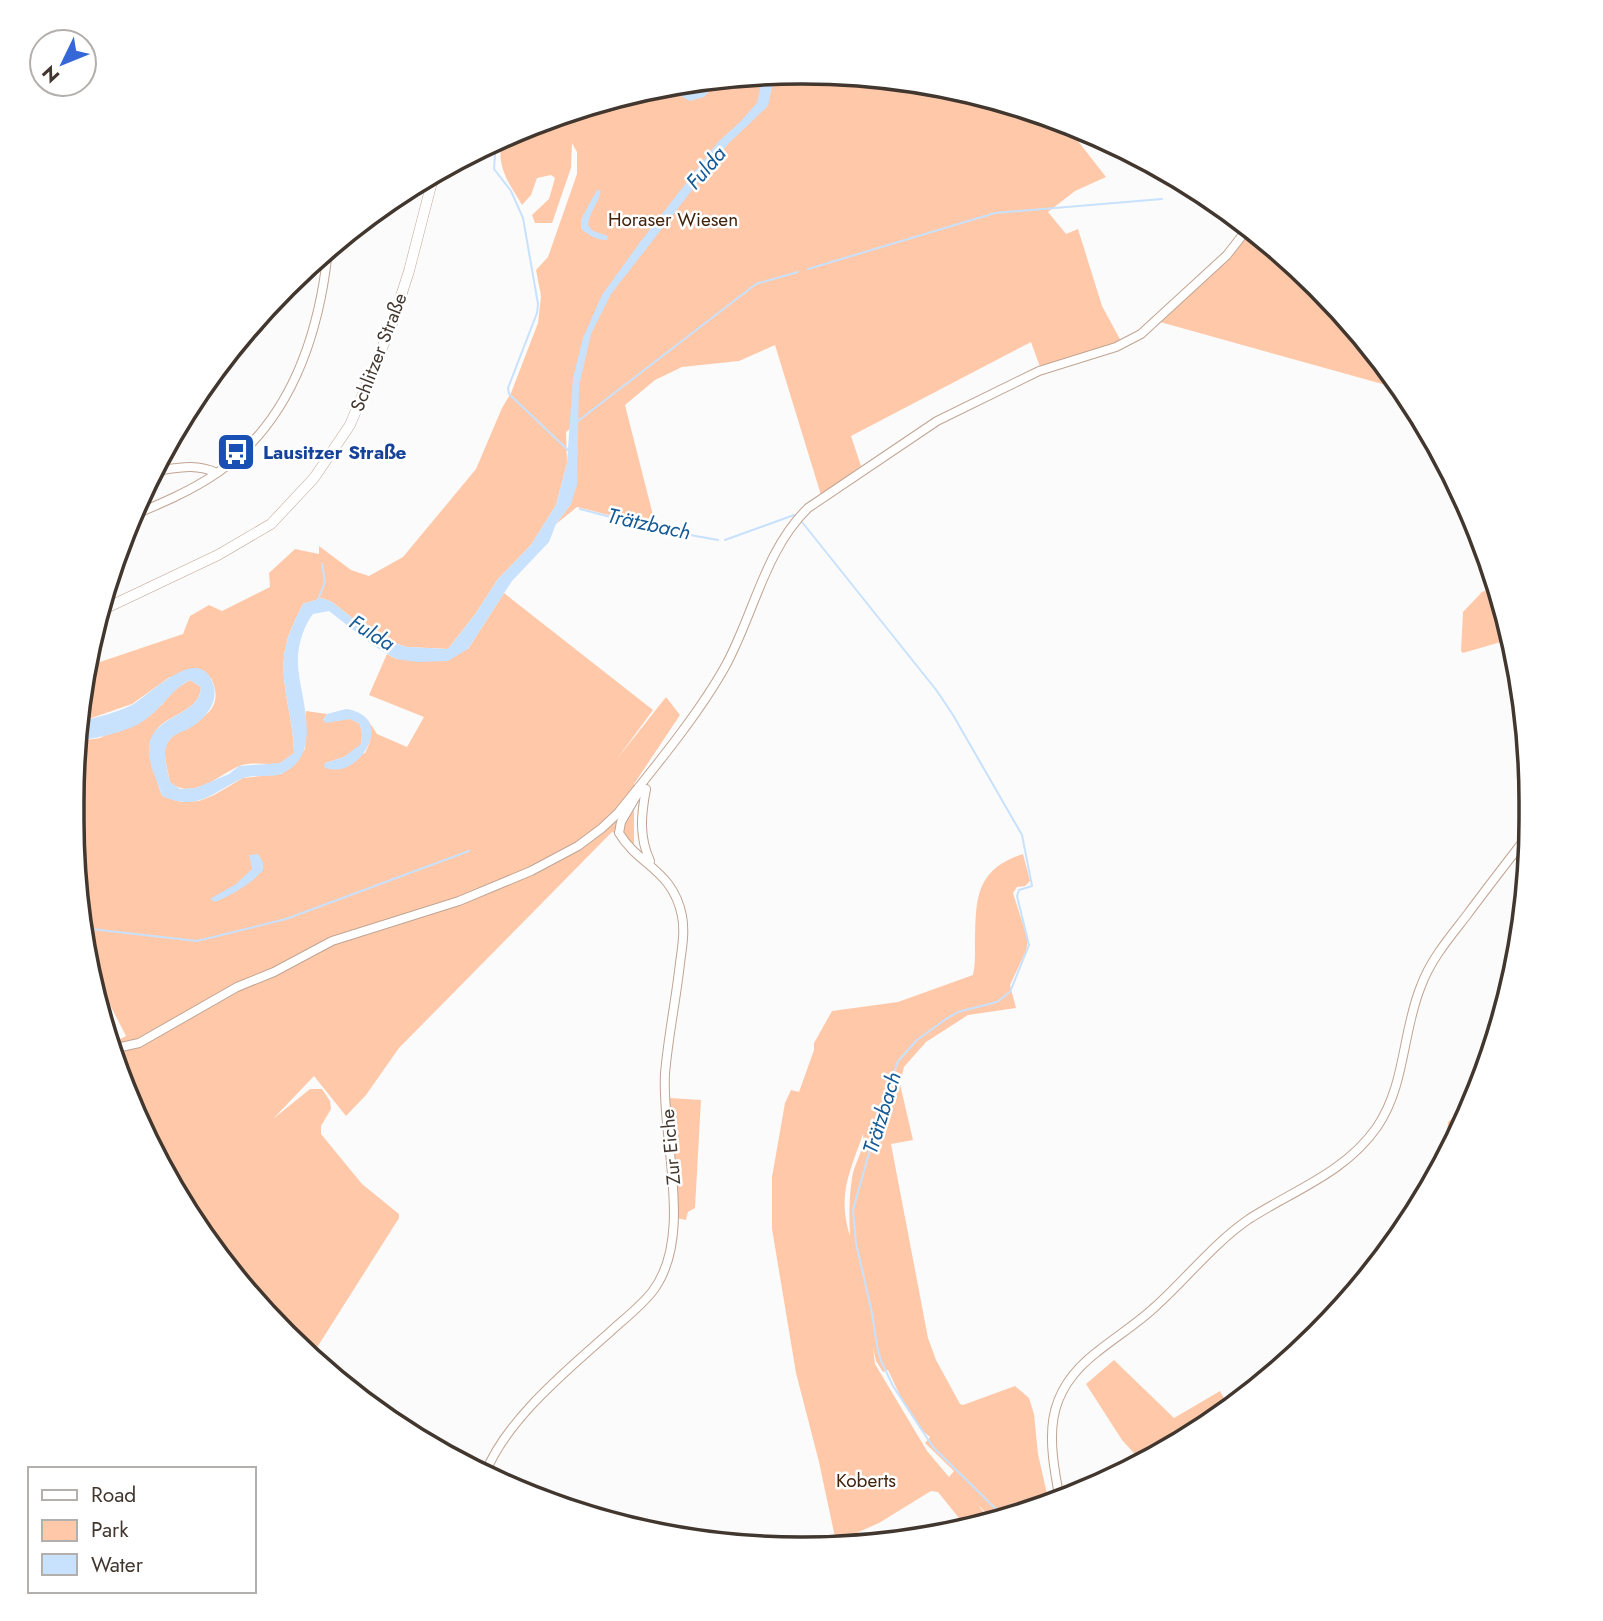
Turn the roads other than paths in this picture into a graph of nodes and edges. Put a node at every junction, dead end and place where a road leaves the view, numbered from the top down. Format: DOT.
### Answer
graph roads {
  1 [pos="430,188"];
  2 [pos="1242,235"];
  3 [pos="326,264"];
  4 [pos="166,470"];
  5 [pos="217,473"];
  6 [pos="147,508"];
  7 [pos="111,606"];
  8 [pos="646,777"];
  9 [pos="1518,849"];
  10 [pos="651,864"];
  11 [pos="121,1047"];
  12 [pos="489,1465"];
  13 [pos="1058,1489"];
  1 -- 7 [label="main road, Schlitzer Straße"];
  2 -- 8 [label="street"];
  3 -- 5 [label="street"];
  4 -- 5 [label="street"];
  5 -- 6 [label="street"];
  8 -- 10 [label="street"];
  8 -- 10 [label="street, Zur Eiche"];
  8 -- 11 [label="street"];
  9 -- 13 [label="street"];
  10 -- 12 [label="street, Zur Eiche"];
}
